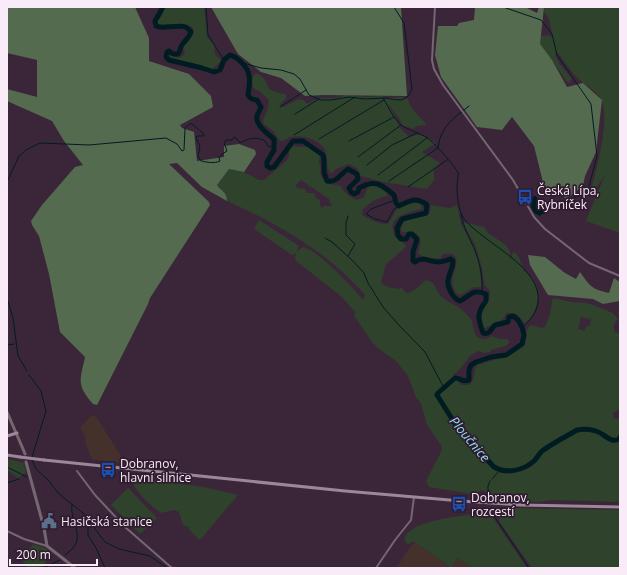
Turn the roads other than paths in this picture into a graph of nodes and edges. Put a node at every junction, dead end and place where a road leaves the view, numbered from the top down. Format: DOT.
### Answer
graph roads {
  1 [pos="435,7"];
  2 [pos="620,276"];
  3 [pos="7,412"];
  4 [pos="17,434"];
  5 [pos="7,436"];
  6 [pos="24,454"];
  7 [pos="7,455"];
  8 [pos="26,462"];
  9 [pos="77,471"];
  10 [pos="414,497"];
  11 [pos="620,507"];
  12 [pos="7,531"];
  13 [pos="47,546"];
  14 [pos="75,568"];
  15 [pos="172,568"];
  16 [pos="376,568"];
  1 -- 2 [label="street"];
  3 -- 4 [label="street"];
  4 -- 5 [label="main road"];
  4 -- 6 [label="street"];
  7 -- 10 [label="main road, bridge"];
  8 -- 13 [label="street"];
  9 -- 15 [label="street"];
  10 -- 11 [label="main road"];
  10 -- 16 [label="street"];
  12 -- 13 [label="street"];
  13 -- 14 [label="street"];
}
